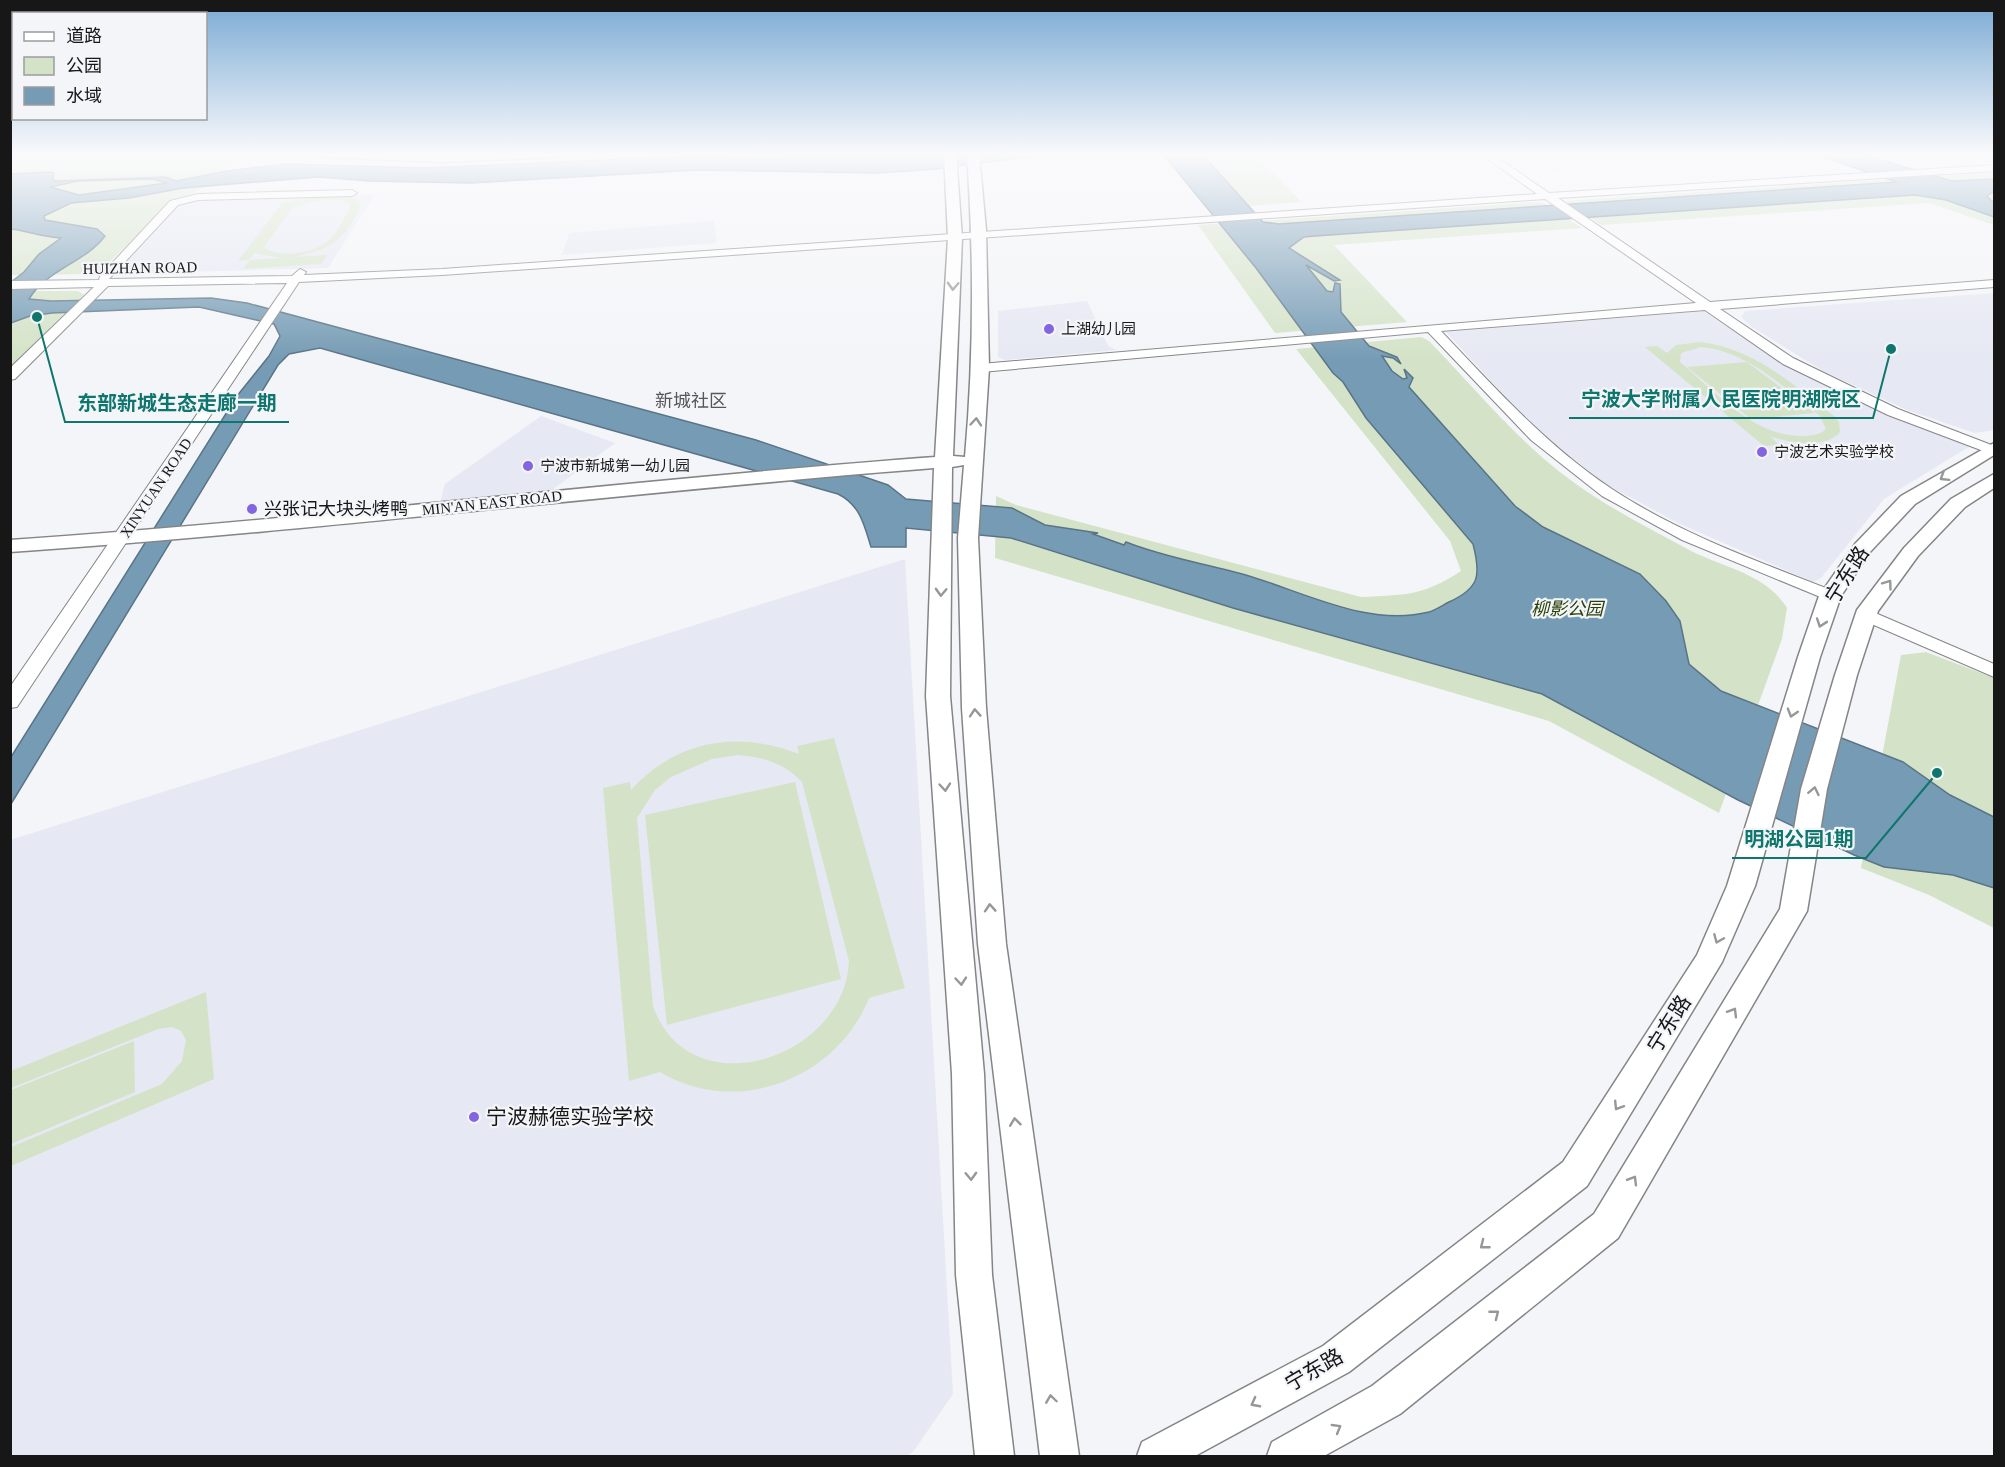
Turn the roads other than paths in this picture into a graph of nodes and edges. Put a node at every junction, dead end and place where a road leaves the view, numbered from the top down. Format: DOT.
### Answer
graph roads {
  1 [pos="157,222"];
  2 [pos="954,222"];
  3 [pos="978,222"];
  4 [pos="1115,222"];
  5 [pos="1583,222"];
  6 [pos="979,232"];
  7 [pos="955,235"];
  8 [pos="297,276"];
  9 [pos="10,280"];
  10 [pos="104,281"];
  11 [pos="58,282"];
  12 [pos="1995,283"];
  13 [pos="10,285"];
  14 [pos="1706,306"];
  15 [pos="1431,328"];
  16 [pos="981,368"];
  17 [pos="10,376"];
  18 [pos="1993,449"];
  19 [pos="973,466"];
  20 [pos="944,467"];
  21 [pos="1995,480"];
  22 [pos="955,536"];
  23 [pos="178,541"];
  24 [pos="127,545"];
  25 [pos="10,546"];
  26 [pos="10,559"];
  27 [pos="1830,596"];
  28 [pos="1866,615"];
  29 [pos="1995,671"];
  30 [pos="10,702"];
  31 [pos="995,1456"];
  32 [pos="1060,1456"];
  33 [pos="1155,1456"];
  34 [pos="1286,1456"];
  1 -- 10 [label="street"];
  2 -- 7 [label="main road"];
  3 -- 6 [label="main road"];
  4 -- 6 [label="street, HUIZHAN ROAD"];
  5 -- 14 [label="street"];
  6 -- 7 [label="street, HUIZHAN ROAD"];
  6 -- 16 [label="main road"];
  7 -- 8 [label="street, HUIZHAN ROAD"];
  7 -- 20 [label="main road, one-way"];
  8 -- 10 [label="street, HUIZHAN ROAD"];
  8 -- 24 [label="street, XINYUAN ROAD"];
  9 -- 11 [label="street, HUIZHAN ROAD"];
  10 -- 11 [label="street, HUIZHAN ROAD"];
  10 -- 17 [label="street"];
  11 -- 13 [label="street, HUIZHAN ROAD"];
  12 -- 14 [label="street"];
  14 -- 15 [label="street"];
  14 -- 18 [label="street"];
  15 -- 16 [label="street"];
  15 -- 27 [label="street"];
  19 -- 16 [label="main road, one-way"];
  18 -- 27 [label="main road, 宁东路, one-way"];
  19 -- 20 [label="main road, MIN'AN EAST ROAD"];
  19 -- 22 [label="main road"];
  20 -- 22 [label="main road"];
  20 -- 23 [label="main road, MIN'AN EAST ROAD"];
  20 -- 23 [label="main road, MIN'AN EAST ROAD"];
  28 -- 21 [label="main road, 宁东路, one-way"];
  22 -- 31 [label="main road, one-way"];
  32 -- 22 [label="main road, one-way"];
  23 -- 24 [label="main road, MIN'AN EAST ROAD"];
  24 -- 25 [label="main road, MIN'AN EAST ROAD"];
  24 -- 26 [label="main road, MIN'AN EAST ROAD"];
  24 -- 30 [label="street, XINYUAN ROAD"];
  27 -- 33 [label="main road, 宁东路, one-way"];
  28 -- 29 [label="street"];
  34 -- 28 [label="main road, 宁东路, one-way"];
}
